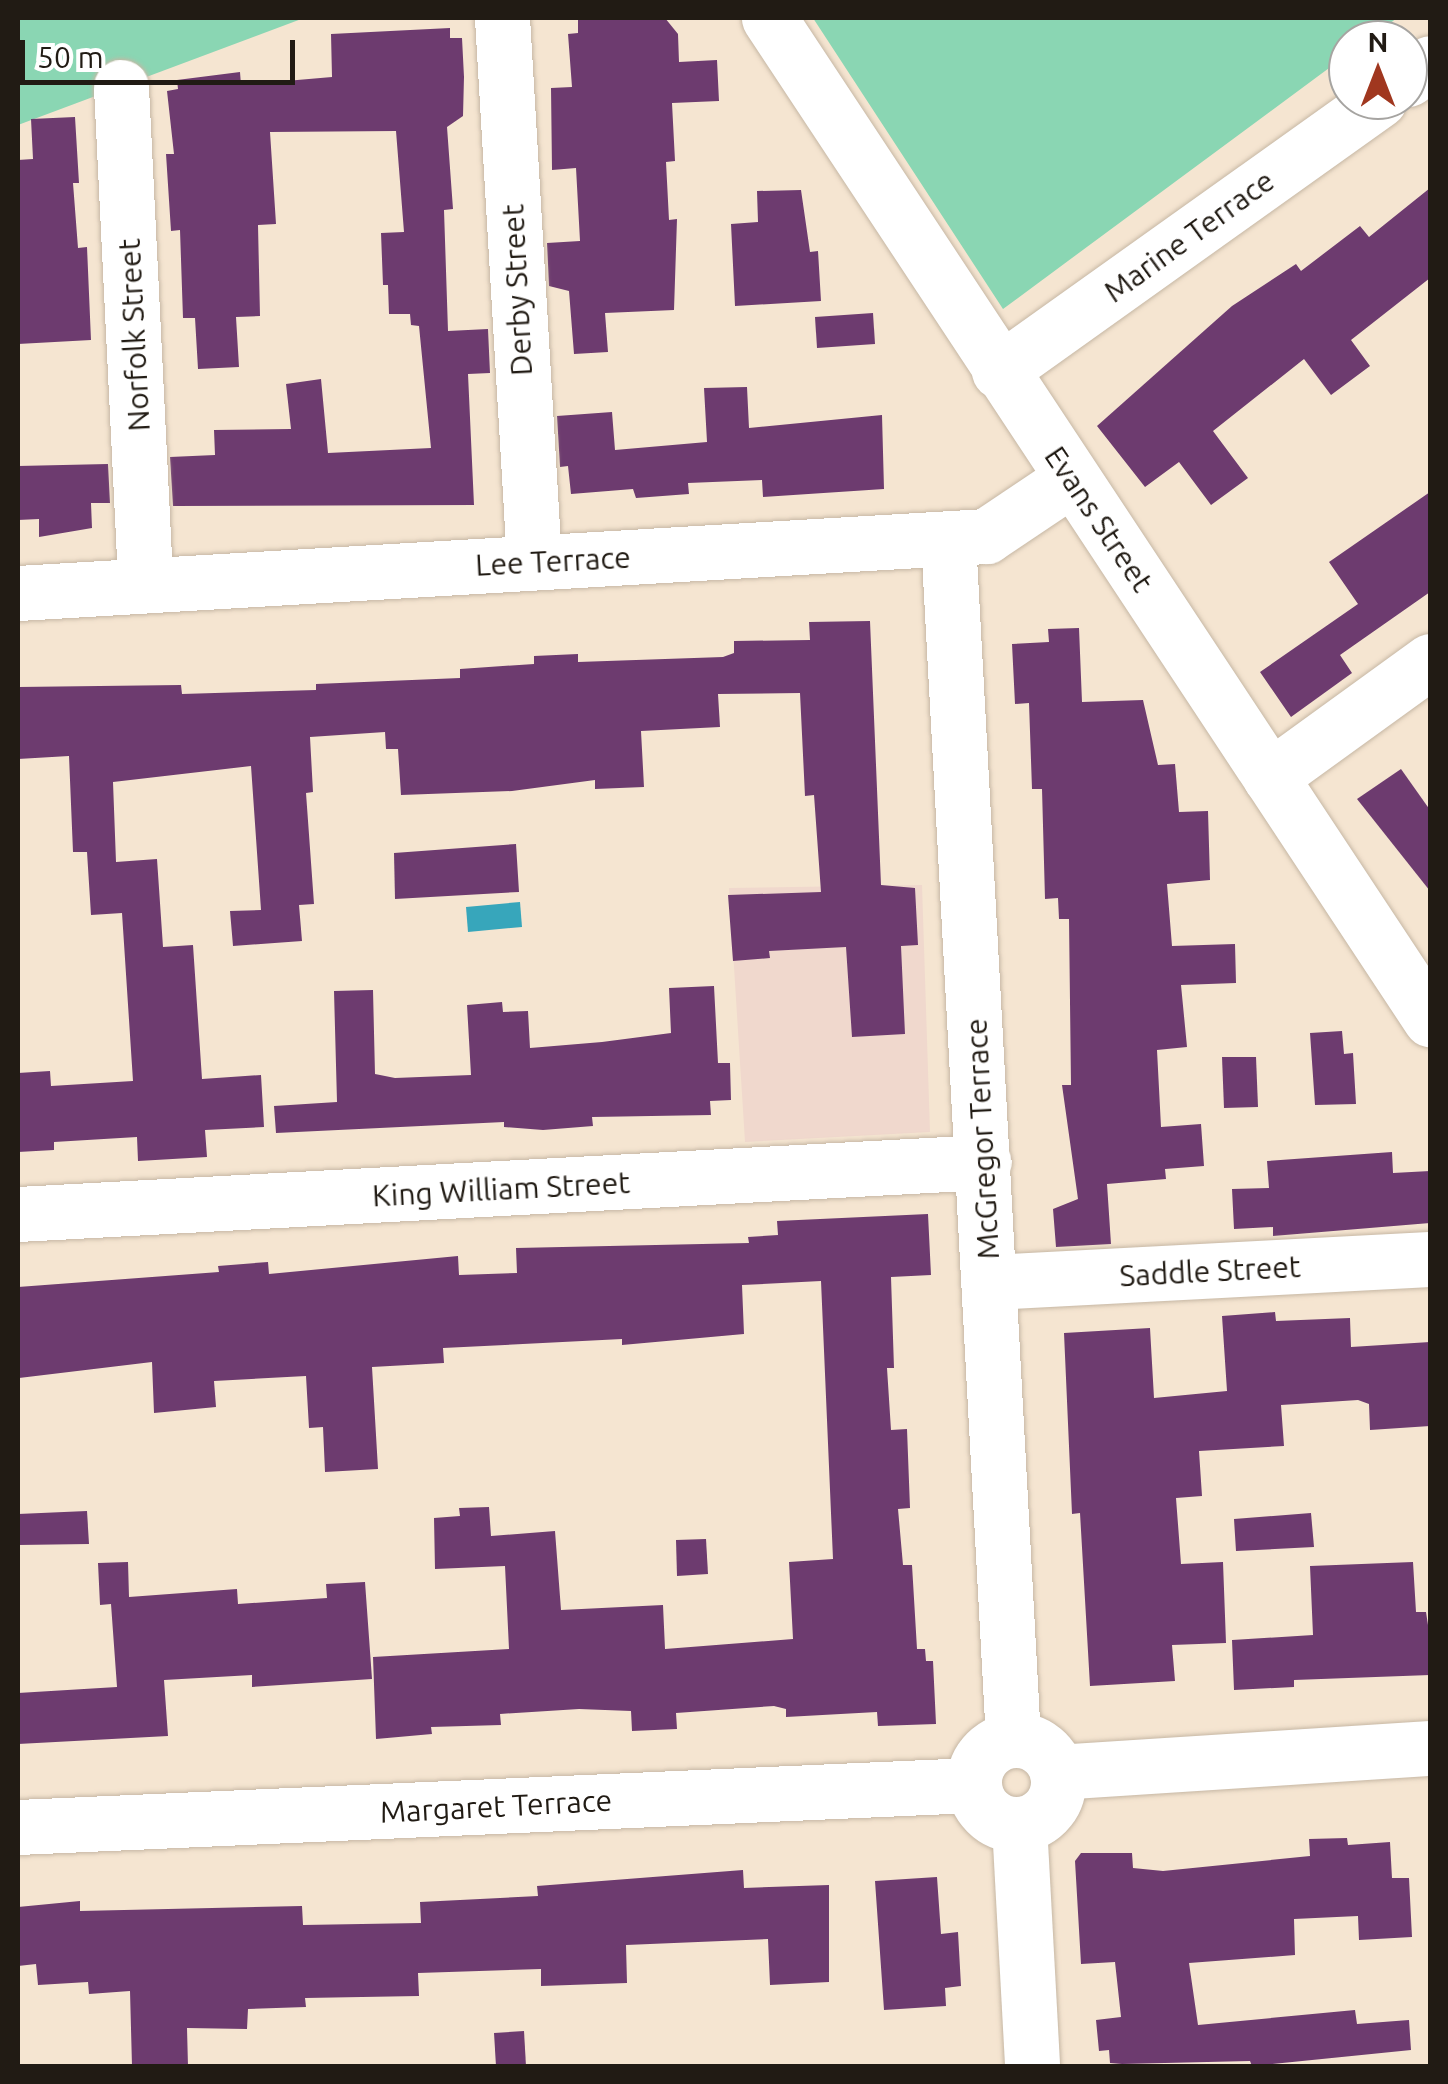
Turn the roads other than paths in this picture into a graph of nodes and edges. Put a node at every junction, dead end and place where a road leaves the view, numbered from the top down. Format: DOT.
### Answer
graph roads {
  1 [pos="502,18"];
  2 [pos="768,18"];
  3 [pos="121,87"];
  4 [pos="1351,120"];
  5 [pos="999,372"];
  6 [pos="1072,479"];
  7 [pos="948,538"];
  8 [pos="534,562"];
  9 [pos="145,583"];
  10 [pos="18,593"];
  11 [pos="1430,661"];
  12 [pos="1270,777"];
  13 [pos="1430,1019"];
  14 [pos="984,1162"];
  15 [pos="18,1214"];
  16 [pos="1430,1259"];
  17 [pos="990,1282"];
  18 [pos="1013,1740"];
  19 [pos="1430,1748"];
  20 [pos="1430,1758"];
  21 [pos="1058,1772"];
  22 [pos="974,1785"];
  23 [pos="1019,1824"];
  24 [pos="18,1827"];
  25 [pos="1032,2066"];
  1 -- 8 [label="street, Derby Street"];
  2 -- 5 [label="street, Evans Street"];
  3 -- 9 [label="street, Norfolk Street"];
  4 -- 5 [label="street, Marine Terrace"];
  5 -- 6 [label="street, Evans Street"];
  6 -- 7 [label="street, Lee Terrace"];
  6 -- 12 [label="street, Evans Street"];
  7 -- 8 [label="street, Lee Terrace"];
  7 -- 14 [label="street, McGregor Terrace"];
  8 -- 9 [label="street, Lee Terrace"];
  9 -- 10 [label="street, Lee Terrace"];
  11 -- 12 [label="street"];
  12 -- 13 [label="street, Evans Street"];
  14 -- 15 [label="street, King William Street"];
  14 -- 17 [label="street, McGregor Terrace"];
  16 -- 17 [label="street, Saddle Street"];
  17 -- 18 [label="street, McGregor Terrace"];
  18 -- 21 [label="street"];
  18 -- 22 [label="street"];
  19 -- 20 [label="street"];
  19 -- 21 [label="street"];
  21 -- 23 [label="street"];
  22 -- 23 [label="street"];
  22 -- 24 [label="street, Margaret Terrace"];
  23 -- 25 [label="street"];
}
